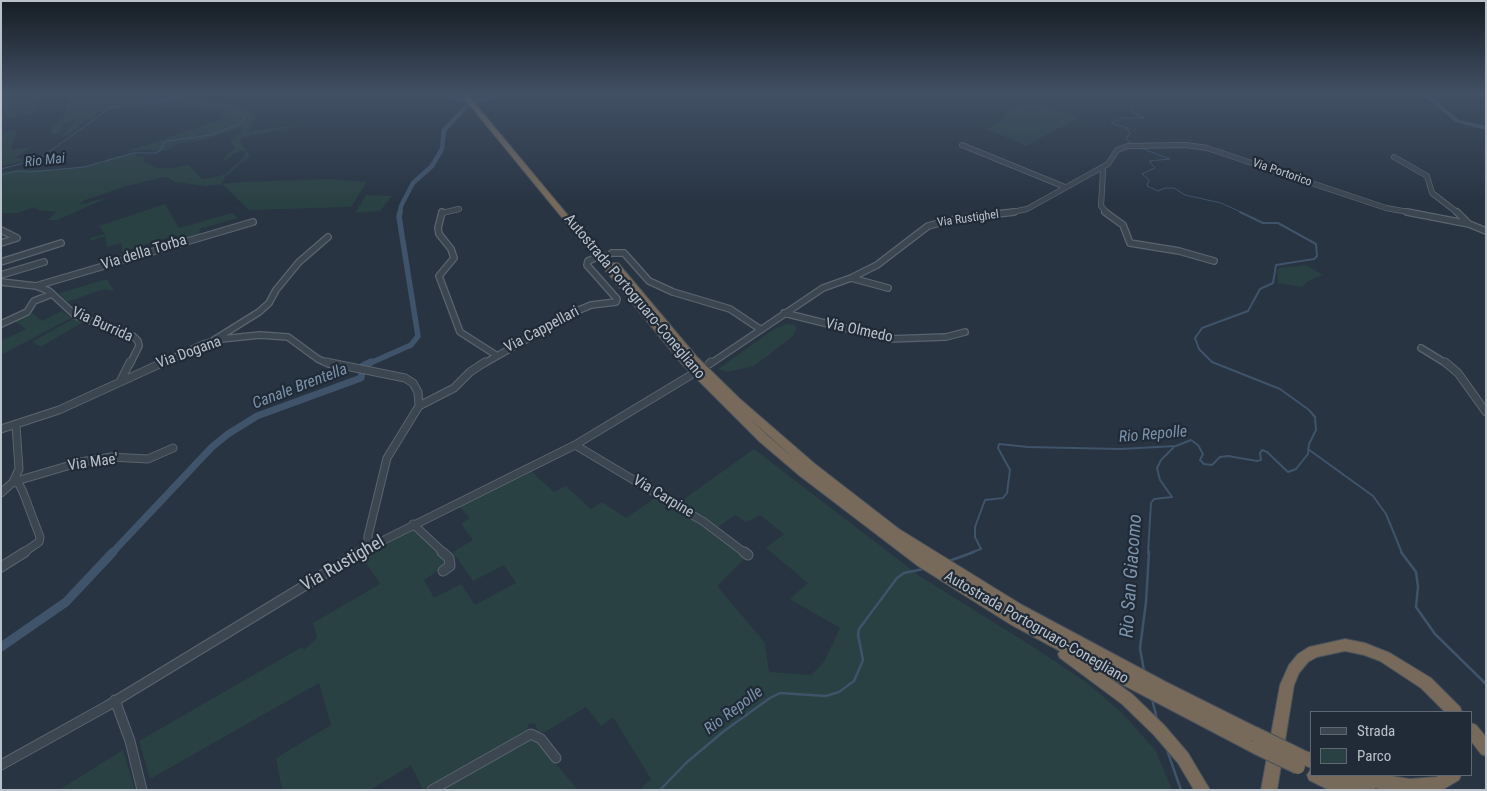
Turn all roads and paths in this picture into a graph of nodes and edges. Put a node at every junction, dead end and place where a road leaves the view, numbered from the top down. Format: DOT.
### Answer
graph roads {
  1 [pos="495,130"];
  2 [pos="500,130"];
  3 [pos="962,145"];
  4 [pos="1394,157"];
  5 [pos="1101,168"];
  6 [pos="1065,187"];
  7 [pos="547,189"];
  8 [pos="458,209"];
  9 [pos="253,222"];
  10 [pos="1469,224"];
  11 [pos="1,230"];
  12 [pos="1486,231"];
  13 [pos="328,237"];
  14 [pos="1,243"];
  15 [pos="61,243"];
  16 [pos="612,253"];
  17 [pos="595,258"];
  18 [pos="1214,261"];
  19 [pos="1,262"];
  20 [pos="44,262"];
  21 [pos="291,262"];
  22 [pos="299,262"];
  23 [pos="1,275"];
  24 [pos="851,278"];
  25 [pos="1,282"];
  26 [pos="36,286"];
  27 [pos="888,288"];
  28 [pos="52,294"];
  29 [pos="784,313"];
  30 [pos="1,324"];
  31 [pos="760,328"];
  32 [pos="965,332"];
  33 [pos="213,341"];
  34 [pos="1421,348"];
  35 [pos="496,355"];
  36 [pos="708,364"];
  37 [pos="350,368"];
  38 [pos="367,371"];
  39 [pos="691,375"];
  40 [pos="121,380"];
  41 [pos="419,406"];
  42 [pos="1486,412"];
  43 [pos="16,425"];
  44 [pos="1,429"];
  45 [pos="575,445"];
  46 [pos="173,448"];
  47 [pos="13,482"];
  48 [pos="1,493"];
  49 [pos="413,524"];
  50 [pos="368,548"];
  51 [pos="748,555"];
  52 [pos="1,567"];
  53 [pos="443,571"];
  54 [pos="962,583"];
  55 [pos="1161,693"];
  56 [pos="115,700"];
  57 [pos="1453,711"];
  58 [pos="1472,731"];
  59 [pos="1256,736"];
  60 [pos="1486,749"];
  61 [pos="556,758"];
  62 [pos="1305,760"];
  63 [pos="1,765"];
  64 [pos="1316,776"];
  65 [pos="1340,776"];
  66 [pos="1360,776"];
  67 [pos="1452,776"];
  68 [pos="142,790"];
  69 [pos="432,790"];
  70 [pos="1203,790"];
  71 [pos="1269,790"];
  72 [pos="1346,790"];
  73 [pos="1368,790"];
  1 -- 7 [label="highway, Autostrada Portogruaro-Conegliano"];
  2 -- 7 [label="highway, Autostrada Portogruaro-Conegliano"];
  3 -- 6 [label="street"];
  4 -- 10 [label="street"];
  5 -- 6 [label="street, Via Rustighel"];
  5 -- 10 [label="street, Via Portorico"];
  5 -- 18 [label="street"];
  6 -- 24 [label="street, Via Rustighel"];
  7 -- 54 [label="highway, Autostrada Portogruaro-Conegliano"];
  8 -- 35 [label="street, Via Cappellari"];
  9 -- 26 [label="street, Via della Torba"];
  10 -- 12 [label="street"];
  11 -- 14 [label="street"];
  13 -- 22 [label="street"];
  15 -- 19 [label="street"];
  16 -- 31 [label="street"];
  17 -- 35 [label="street, Via Cappellari"];
  20 -- 23 [label="street"];
  21 -- 22 [label="street"];
  22 -- 33 [label="street"];
  24 -- 27 [label="street"];
  24 -- 29 [label="street, Via Rustighel"];
  25 -- 26 [label="street, Via Burrida"];
  26 -- 28 [label="street, Via Burrida"];
  28 -- 30 [label="street"];
  28 -- 40 [label="street, Via Burrida"];
  29 -- 31 [label="street, Via Rustighel"];
  29 -- 32 [label="street, Via Olmedo"];
  31 -- 36 [label="street, Via Rustighel"];
  33 -- 37 [label="street, Via Dogana"];
  33 -- 40 [label="street, Via Dogana"];
  34 -- 42 [label="street"];
  35 -- 41 [label="street, Via Cappellari"];
  37 -- 38 [label="street, Via Dogana"];
  38 -- 41 [label="street, Via Dogana"];
  39 -- 45 [label="street, Via Rustighel"];
  40 -- 43 [label="street, Via Dogana"];
  41 -- 50 [label="street"];
  43 -- 44 [label="street, Via Dogana"];
  43 -- 47 [label="street"];
  45 -- 49 [label="street, Via Rustighel"];
  45 -- 51 [label="street, Via Carpine"];
  46 -- 47 [label="street, Via Mae'"];
  47 -- 48 [label="street"];
  47 -- 52 [label="street"];
  49 -- 50 [label="street, Via Rustighel"];
  49 -- 53 [label="street"];
  50 -- 56 [label="street, Via Rustighel"];
  54 -- 55 [label="highway, Autostrada Portogruaro-Conegliano"];
  54 -- 70 [label="highway"];
  55 -- 59 [label="highway, Autostrada Portogruaro-Conegliano"];
  55 -- 59 [label="highway, Autostrada Portogruaro-Conegliano"];
  56 -- 63 [label="street, Via Rustighel"];
  56 -- 68 [label="street"];
  57 -- 71 [label="highway"];
  58 -- 60 [label="highway"];
  59 -- 62 [label="highway, Autostrada Portogruaro-Conegliano, bridge"];
  61 -- 69 [label="street"];
  64 -- 72 [label="highway"];
  65 -- 73 [label="highway"];
  66 -- 67 [label="highway"];
}
